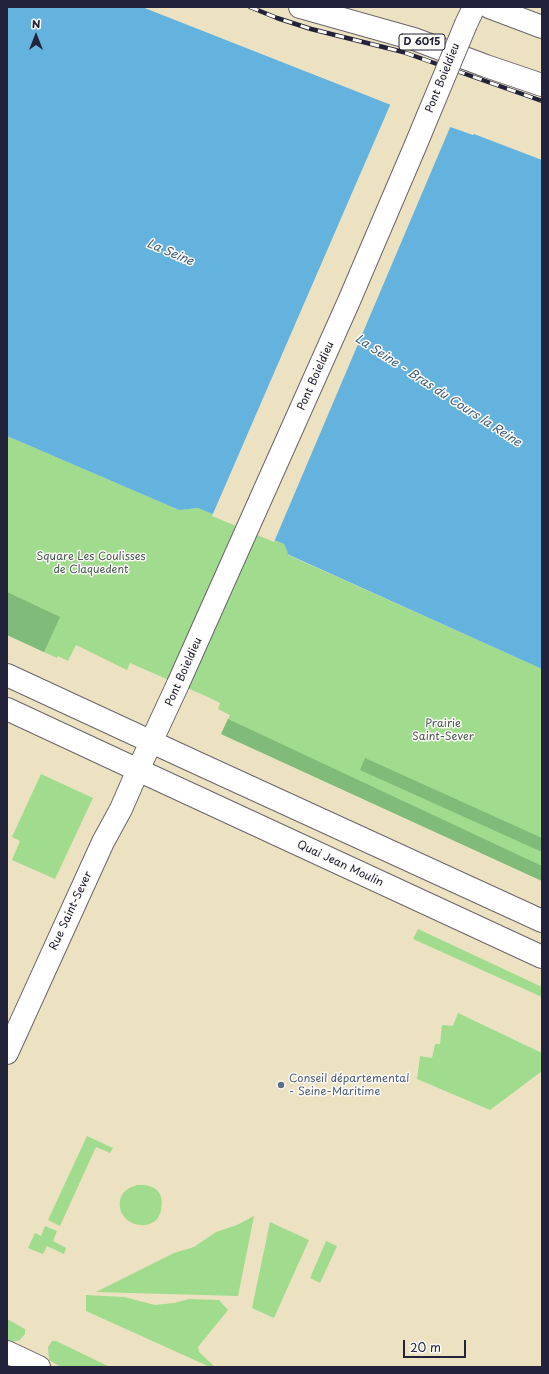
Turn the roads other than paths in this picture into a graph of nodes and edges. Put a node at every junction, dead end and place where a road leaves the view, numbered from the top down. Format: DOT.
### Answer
graph roads {
  1 [pos="300,7"];
  2 [pos="489,7"];
  3 [pos="470,15"];
  4 [pos="542,27"];
  5 [pos="542,85"];
  6 [pos="7,675"];
  7 [pos="7,709"];
  8 [pos="151,742"];
  9 [pos="138,770"];
  10 [pos="288,805"];
  11 [pos="276,834"];
  12 [pos="542,921"];
  13 [pos="542,957"];
  14 [pos="7,1053"];
  15 [pos="7,1352"];
  16 [pos="39,1367"];
  1 -- 5 [label="main road, D 6015"];
  2 -- 4 [label="main road"];
  3 -- 8 [label="main road, Pont Boieldieu, bridge"];
  6 -- 8 [label="main road"];
  7 -- 9 [label="main road, Quai Jean Moulin"];
  8 -- 9 [label="main road"];
  8 -- 10 [label="main road"];
  9 -- 11 [label="main road, Quai Jean Moulin"];
  9 -- 14 [label="main road, Rue Saint-Sever"];
  10 -- 11 [label="main road"];
  10 -- 12 [label="main road"];
  11 -- 13 [label="main road, Quai Jean Moulin"];
  15 -- 16 [label="main road"];
}
